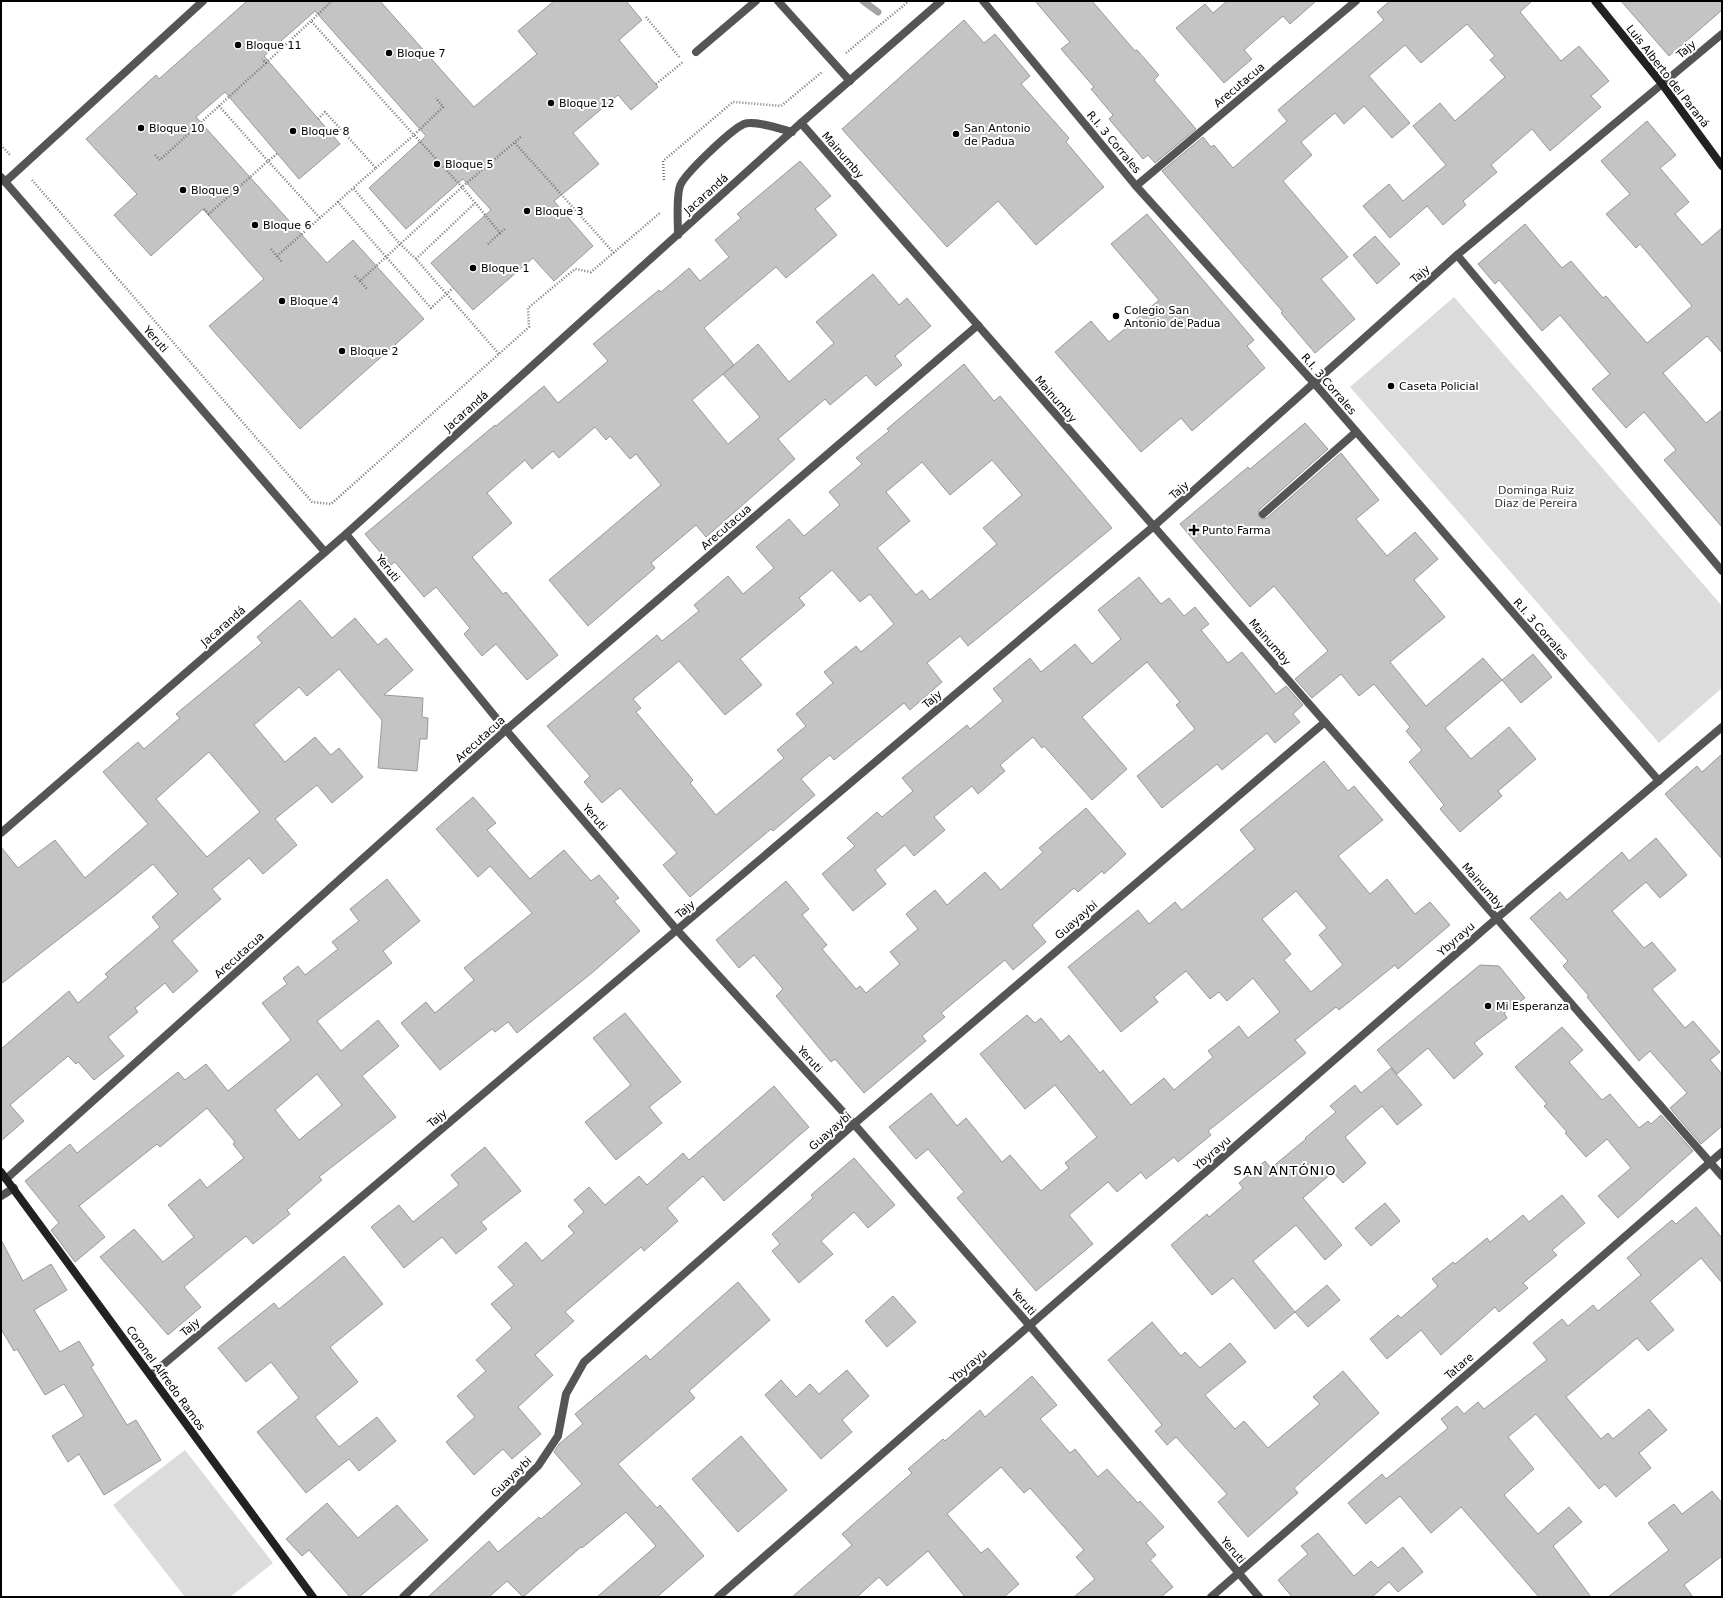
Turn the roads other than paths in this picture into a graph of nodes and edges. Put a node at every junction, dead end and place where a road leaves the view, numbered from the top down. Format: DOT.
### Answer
graph roads {
  1 [pos="203,1"];
  2 [pos="756,1"];
  3 [pos="778,1"];
  4 [pos="941,1"];
  5 [pos="983,1"];
  6 [pos="1356,1"];
  7 [pos="1595,1"];
  8 [pos="1722,34"];
  9 [pos="696,52"];
  10 [pos="850,81"];
  11 [pos="1662,84"];
  12 [pos="801,124"];
  13 [pos="792,132"];
  14 [pos="1722,166"];
  15 [pos="3,179"];
  16 [pos="1136,186"];
  17 [pos="678,235"];
  18 [pos="1457,255"];
  19 [pos="978,325"];
  20 [pos="1315,384"];
  21 [pos="1356,432"];
  22 [pos="1263,514"];
  23 [pos="1154,526"];
  24 [pos="346,534"];
  25 [pos="325,552"];
  26 [pos="1722,572"];
  27 [pos="1325,722"];
  28 [pos="1722,727"];
  29 [pos="506,730"];
  30 [pos="1658,781"];
  31 [pos="1,833"];
  32 [pos="1497,918"];
  33 [pos="677,930"];
  34 [pos="854,1124"];
  35 [pos="1722,1152"];
  36 [pos="1710,1162"];
  37 [pos="4,1176"];
  38 [pos="1722,1176"];
  39 [pos="14,1188"];
  40 [pos="1,1196"];
  41 [pos="1030,1326"];
  42 [pos="151,1375"];
  43 [pos="1238,1573"];
  44 [pos="314,1597"];
  45 [pos="403,1597"];
  46 [pos="718,1597"];
  47 [pos="1211,1597"];
  48 [pos="1259,1597"];
  1 -- 15 [label="street"];
  2 -- 9 [label="street"];
  3 -- 10 [label="street"];
  4 -- 10 [label="street, Jacarandá"];
  5 -- 16 [label="street, R.I. 3 Corrales"];
  6 -- 16 [label="street, Arecutacua"];
  7 -- 11 [label="main road, Luis Alberto del Paraná"];
  8 -- 11 [label="street, Tajy"];
  10 -- 12 [label="street, Jacarandá"];
  11 -- 14 [label="main road, Luis Alberto del Paraná"];
  11 -- 18 [label="street, Tajy"];
  12 -- 13 [label="street, Jacarandá"];
  12 -- 19 [label="street, Mainumby"];
  13 -- 17 [label="street, Jacarandá"];
  13 -- 17 [label="street"];
  15 -- 25 [label="street, Yeruti"];
  16 -- 20 [label="street, R.I. 3 Corrales"];
  17 -- 24 [label="street, Jacarandá"];
  18 -- 20 [label="street, Tajy"];
  18 -- 26 [label="street"];
  19 -- 23 [label="street, Mainumby"];
  19 -- 29 [label="street, Arecutacua"];
  20 -- 21 [label="street, R.I. 3 Corrales"];
  20 -- 23 [label="street, Tajy"];
  21 -- 22 [label="street"];
  21 -- 30 [label="street, R.I. 3 Corrales"];
  23 -- 27 [label="street, Mainumby"];
  23 -- 33 [label="street, Tajy"];
  24 -- 25 [label="street, Jacarandá"];
  24 -- 29 [label="street, Yeruti"];
  25 -- 31 [label="street, Jacarandá"];
  27 -- 32 [label="street, Mainumby"];
  27 -- 34 [label="street, Guayaybi"];
  28 -- 30 [label="street, Ybyrayu"];
  29 -- 33 [label="street, Yeruti"];
  29 -- 37 [label="street, Arecutacua"];
  30 -- 32 [label="street, Ybyrayu"];
  32 -- 36 [label="street, Mainumby"];
  32 -- 41 [label="street, Ybyrayu"];
  33 -- 34 [label="street, Yeruti"];
  33 -- 42 [label="street, Tajy"];
  34 -- 41 [label="street, Yeruti"];
  34 -- 45 [label="street, Guayaybi"];
  35 -- 36 [label="street, Tatare"];
  36 -- 38 [label="street, Mainumby"];
  36 -- 43 [label="street, Tatare"];
  37 -- 39 [label="main road, Coronel Alfredo Ramos"];
  39 -- 40 [label="street"];
  39 -- 42 [label="main road, Coronel Alfredo Ramos"];
  41 -- 43 [label="street, Yeruti"];
  41 -- 46 [label="street, Ybyrayu"];
  42 -- 44 [label="main road, Coronel Alfredo Ramos"];
  43 -- 47 [label="street, Tatare"];
  43 -- 48 [label="street, Yeruti"];
}
